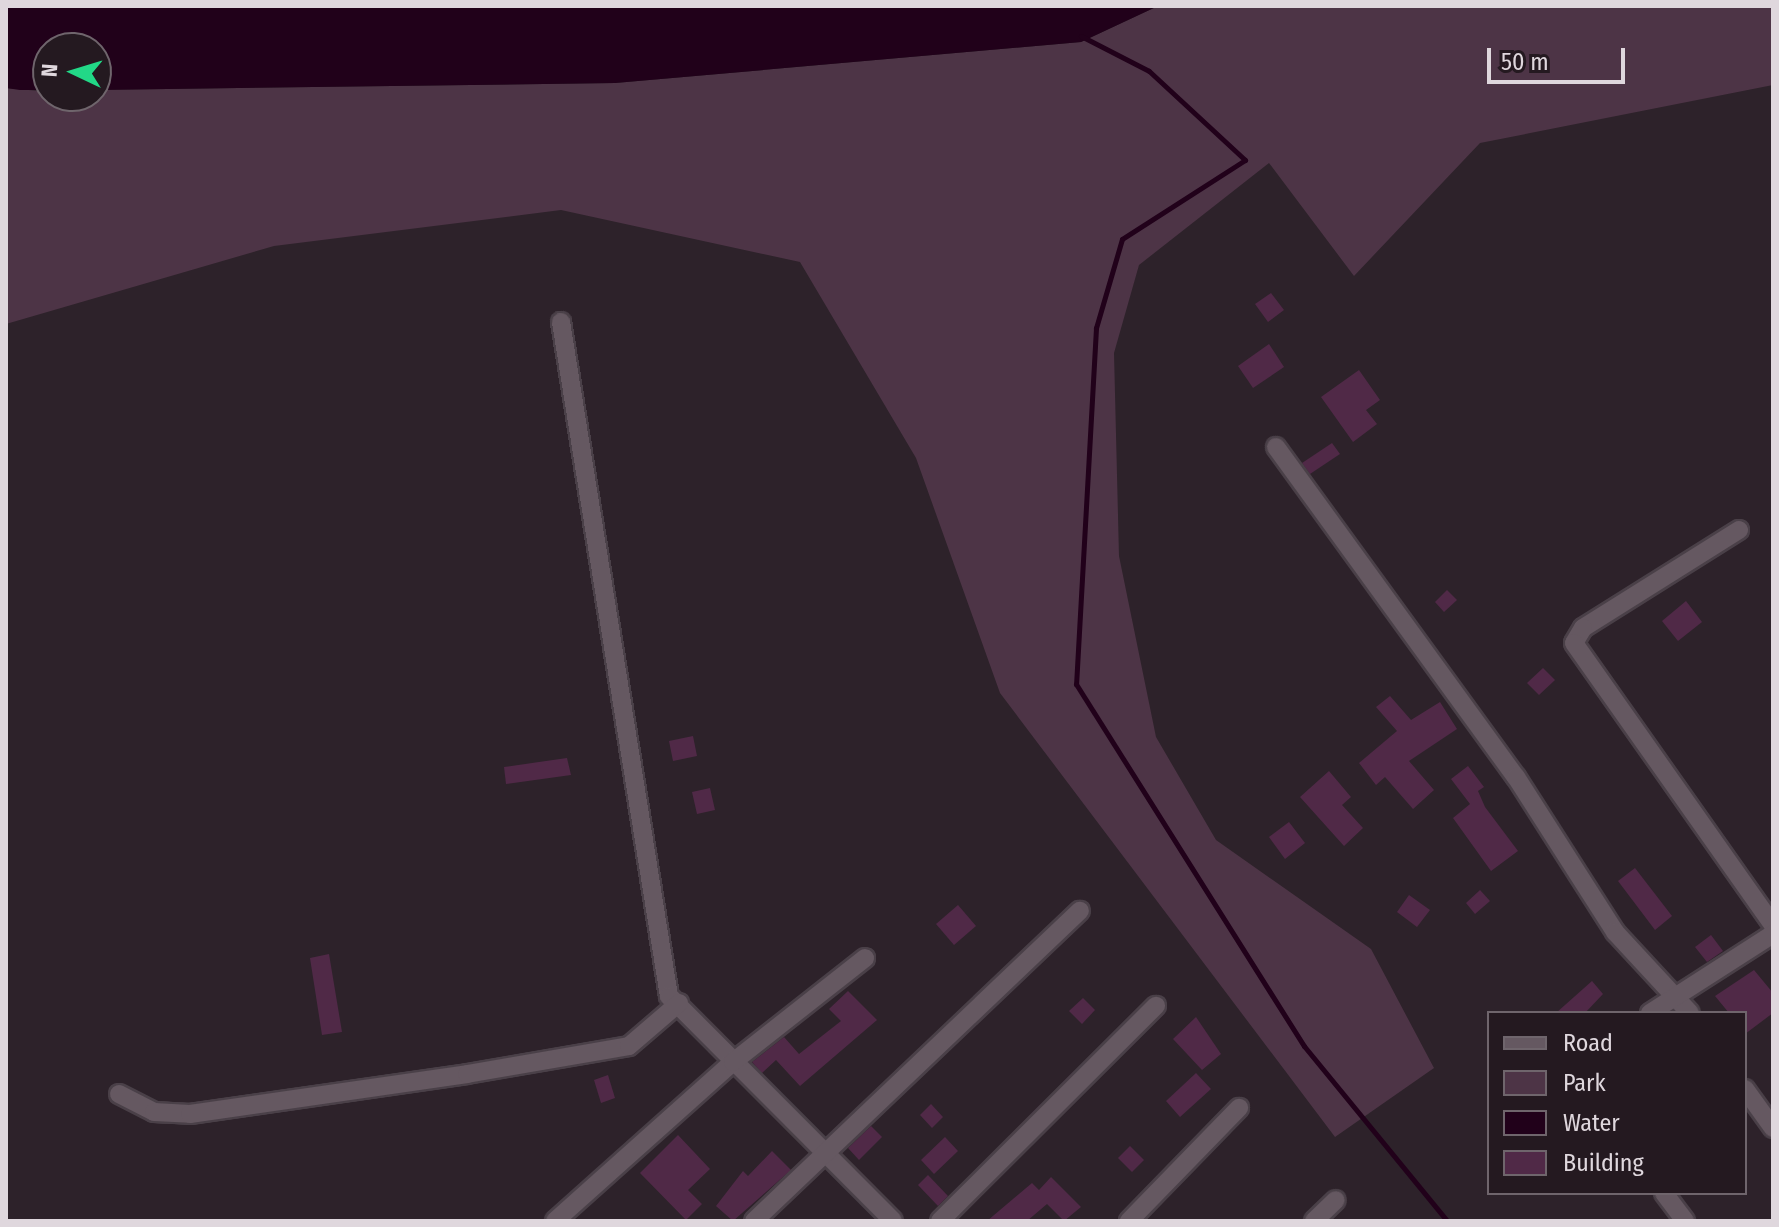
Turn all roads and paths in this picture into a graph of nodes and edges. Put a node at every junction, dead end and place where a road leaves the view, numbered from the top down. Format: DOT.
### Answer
graph roads {
  1 [pos="561,322"];
  2 [pos="1276,447"];
  3 [pos="1739,530"];
  4 [pos="1080,911"];
  5 [pos="1773,925"];
  6 [pos="1773,934"];
  7 [pos="865,958"];
  8 [pos="1677,996"];
  9 [pos="679,1003"];
  10 [pos="1156,1006"];
  11 [pos="1653,1011"];
  12 [pos="1688,1011"];
  13 [pos="733,1062"];
  14 [pos="1747,1092"];
  15 [pos="119,1094"];
  16 [pos="1239,1108"];
  17 [pos="1773,1128"];
  18 [pos="821,1156"];
  19 [pos="1666,1195"];
  20 [pos="1336,1200"];
  21 [pos="555,1221"];
  22 [pos="754,1221"];
  23 [pos="893,1221"];
  24 [pos="940,1221"];
  25 [pos="1129,1221"];
  26 [pos="1314,1221"];
  27 [pos="1685,1221"];
  1 -- 9 [label="street"];
  2 -- 8 [label="street"];
  3 -- 5 [label="street"];
  4 -- 18 [label="street"];
  6 -- 8 [label="street"];
  7 -- 13 [label="street"];
  8 -- 11 [label="street"];
  8 -- 12 [label="street"];
  9 -- 13 [label="street"];
  9 -- 15 [label="street"];
  10 -- 24 [label="street"];
  13 -- 18 [label="street"];
  13 -- 21 [label="street"];
  14 -- 17 [label="street"];
  16 -- 25 [label="street"];
  18 -- 22 [label="street"];
  18 -- 23 [label="street"];
  19 -- 27 [label="street"];
  20 -- 26 [label="street"];
}
